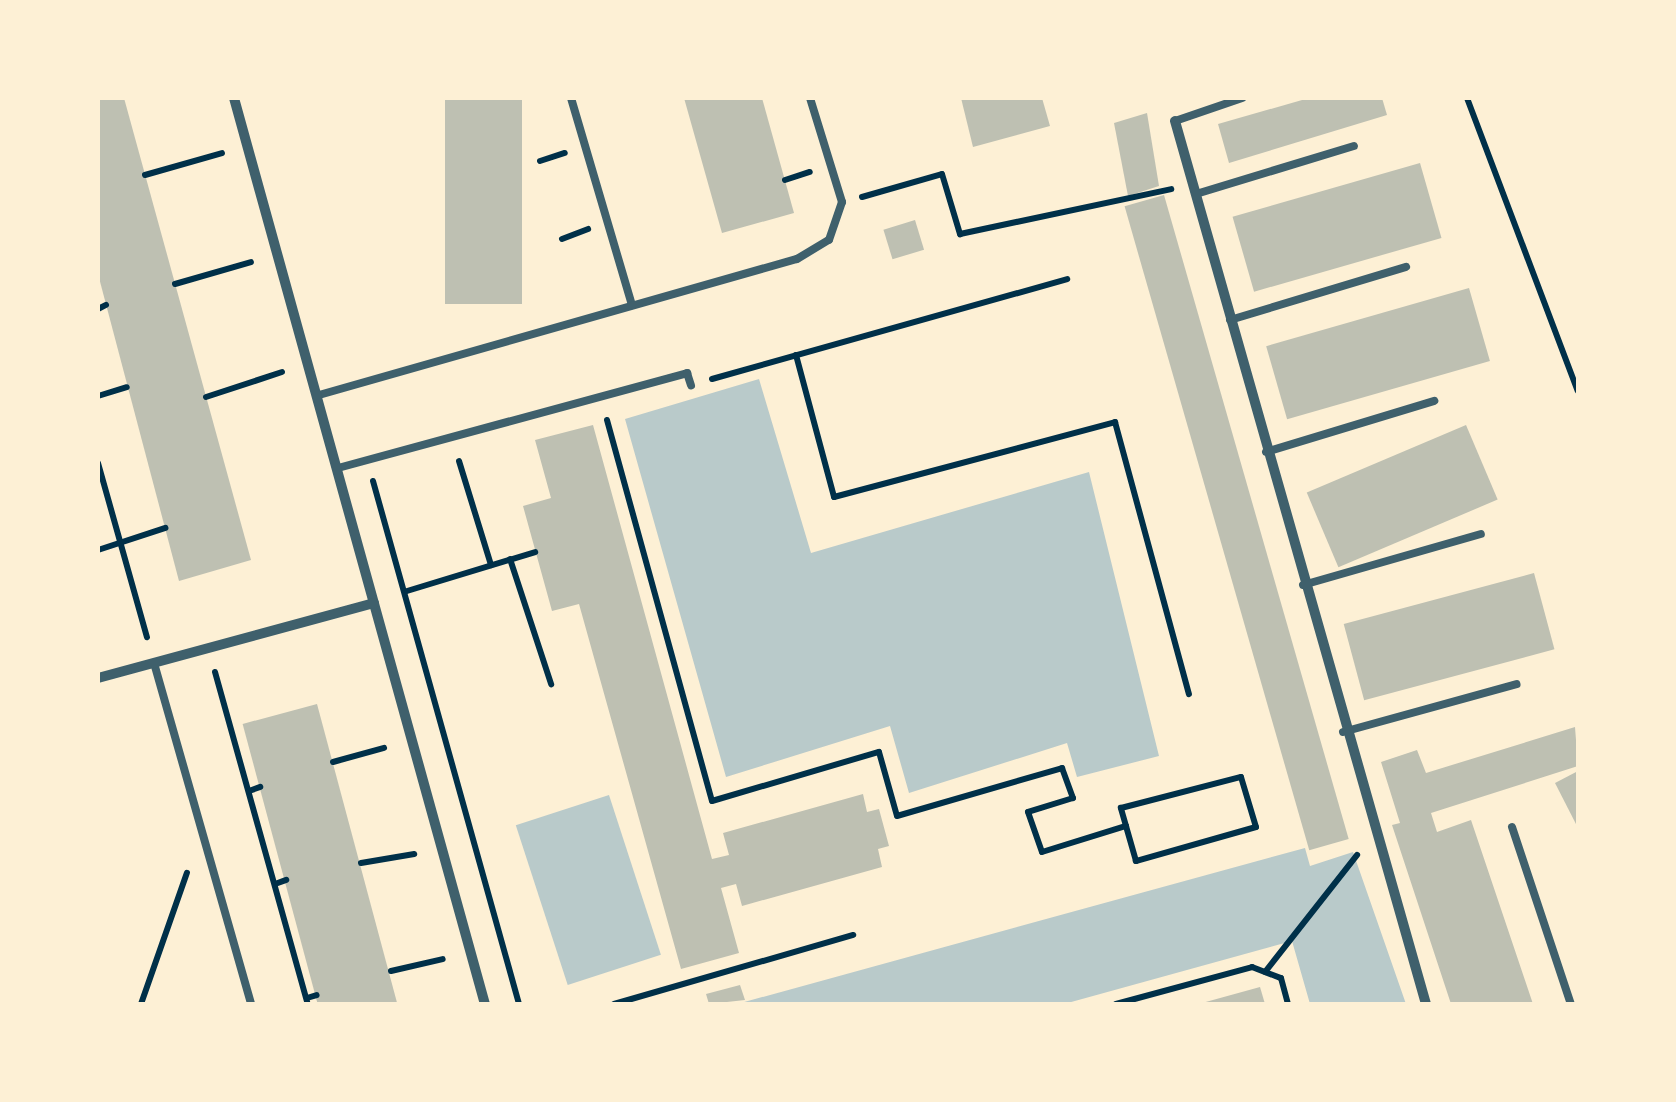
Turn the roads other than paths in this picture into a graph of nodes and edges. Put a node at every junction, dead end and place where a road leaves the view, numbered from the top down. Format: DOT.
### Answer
graph roads {
  1 [pos="234,98"];
  2 [pos="571,98"];
  3 [pos="810,98"];
  4 [pos="1242,98"];
  5 [pos="1175,121"];
  6 [pos="1354,146"];
  7 [pos="1196,194"];
  8 [pos="1406,267"];
  9 [pos="632,304"];
  10 [pos="1230,320"];
  11 [pos="691,385"];
  12 [pos="318,395"];
  13 [pos="1434,400"];
  14 [pos="1266,452"];
  15 [pos="338,468"];
  16 [pos="1481,534"];
  17 [pos="1303,585"];
  18 [pos="374,603"];
  19 [pos="154,663"];
  20 [pos="98,678"];
  21 [pos="1517,684"];
  22 [pos="1344,732"];
  23 [pos="1512,827"];
  24 [pos="251,1004"];
  25 [pos="485,1004"];
  26 [pos="1426,1004"];
  27 [pos="1571,1004"];
  1 -- 12 [label="street"];
  2 -- 9 [label="lane"];
  3 -- 9 [label="lane"];
  4 -- 5 [label="lane"];
  5 -- 7 [label="street"];
  6 -- 7 [label="lane"];
  7 -- 10 [label="street"];
  8 -- 10 [label="lane"];
  9 -- 12 [label="lane"];
  10 -- 14 [label="street"];
  11 -- 15 [label="lane"];
  12 -- 15 [label="street"];
  13 -- 14 [label="lane"];
  14 -- 17 [label="street"];
  15 -- 18 [label="street"];
  16 -- 17 [label="lane"];
  17 -- 22 [label="street"];
  18 -- 19 [label="street"];
  18 -- 25 [label="street"];
  19 -- 20 [label="street"];
  19 -- 24 [label="lane"];
  21 -- 22 [label="lane"];
  22 -- 26 [label="street"];
  23 -- 27 [label="lane"];
}
